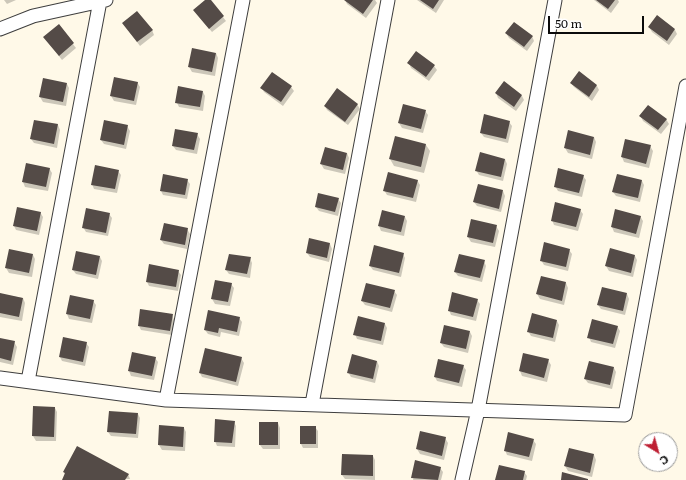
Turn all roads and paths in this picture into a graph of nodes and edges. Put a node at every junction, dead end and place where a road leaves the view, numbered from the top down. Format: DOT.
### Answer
graph roads {
  1 [pos="243,0"];
  2 [pos="388,0"];
  3 [pos="555,0"];
  4 [pos="103,1"];
  5 [pos="0,29"];
  6 [pos="686,86"];
  7 [pos="0,378"];
  8 [pos="28,381"];
  9 [pos="166,400"];
  10 [pos="312,404"];
  11 [pos="478,410"];
  12 [pos="462,480"];
  1 -- 9 [label="street"];
  2 -- 10 [label="street"];
  3 -- 11 [label="street"];
  4 -- 5 [label="street"];
  4 -- 8 [label="street"];
  6 -- 11 [label="street"];
  7 -- 8 [label="street"];
  8 -- 9 [label="street"];
  9 -- 10 [label="street"];
  10 -- 11 [label="street"];
  11 -- 12 [label="street"];
}
